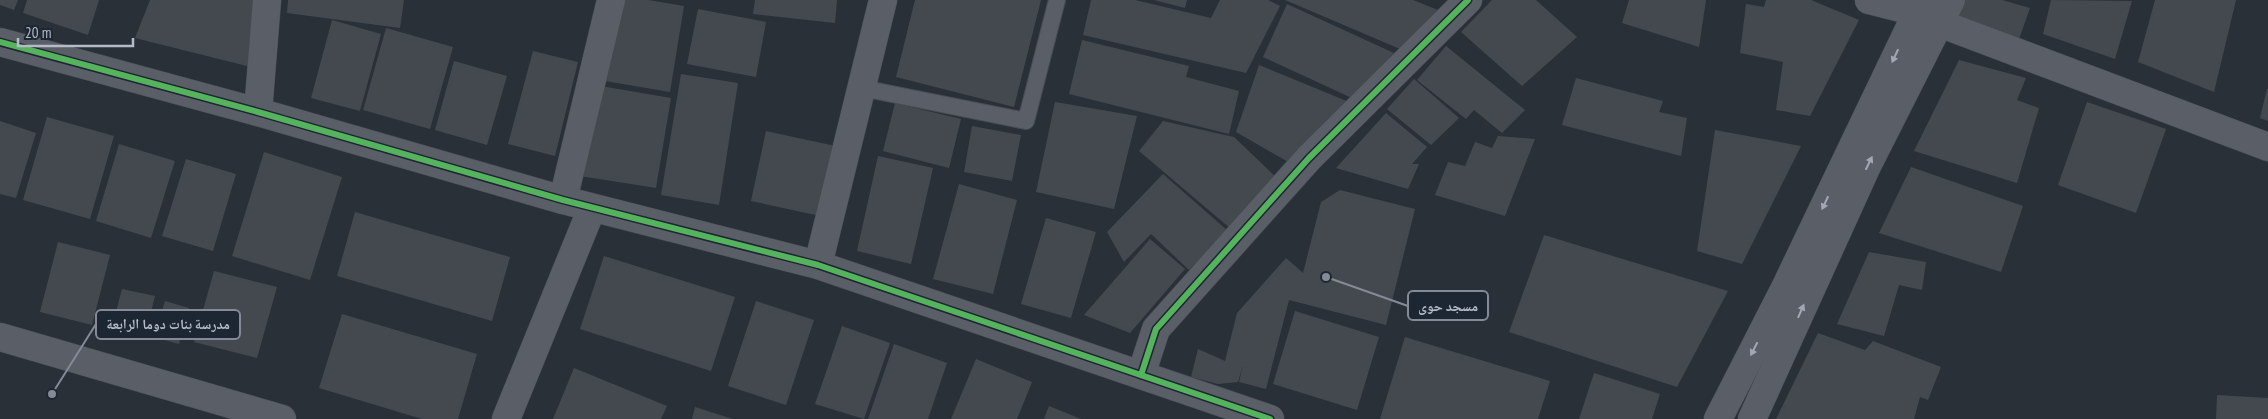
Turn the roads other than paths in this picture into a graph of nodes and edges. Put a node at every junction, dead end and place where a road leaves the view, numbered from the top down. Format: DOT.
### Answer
graph roads {
  1 [pos="267,0"];
  2 [pos="611,0"];
  3 [pos="883,0"];
  4 [pos="1057,0"];
  5 [pos="1468,0"];
  6 [pos="1869,0"];
  7 [pos="1932,9"];
  8 [pos="0,42"];
  9 [pos="862,88"];
  10 [pos="258,112"];
  11 [pos="2268,148"];
  12 [pos="563,200"];
  13 [pos="592,208"];
  14 [pos="818,265"];
  15 [pos="0,337"];
  16 [pos="1141,375"];
  17 [pos="282,419"];
  18 [pos="506,419"];
  19 [pos="1270,419"];
  20 [pos="1718,419"];
  21 [pos="1752,419"];
  1 -- 10 [label="street"];
  2 -- 12 [label="street"];
  3 -- 9 [label="street"];
  4 -- 9 [label="lane"];
  5 -- 16 [label="street"];
  6 -- 7 [label="street"];
  7 -- 11 [label="street"];
  7 -- 20 [label="street, one-way"];
  21 -- 7 [label="street, one-way"];
  8 -- 10 [label="street"];
  9 -- 14 [label="street"];
  10 -- 12 [label="street"];
  12 -- 13 [label="street"];
  13 -- 14 [label="street"];
  13 -- 18 [label="street"];
  14 -- 16 [label="street"];
  15 -- 17 [label="street"];
  16 -- 19 [label="street"];
}
